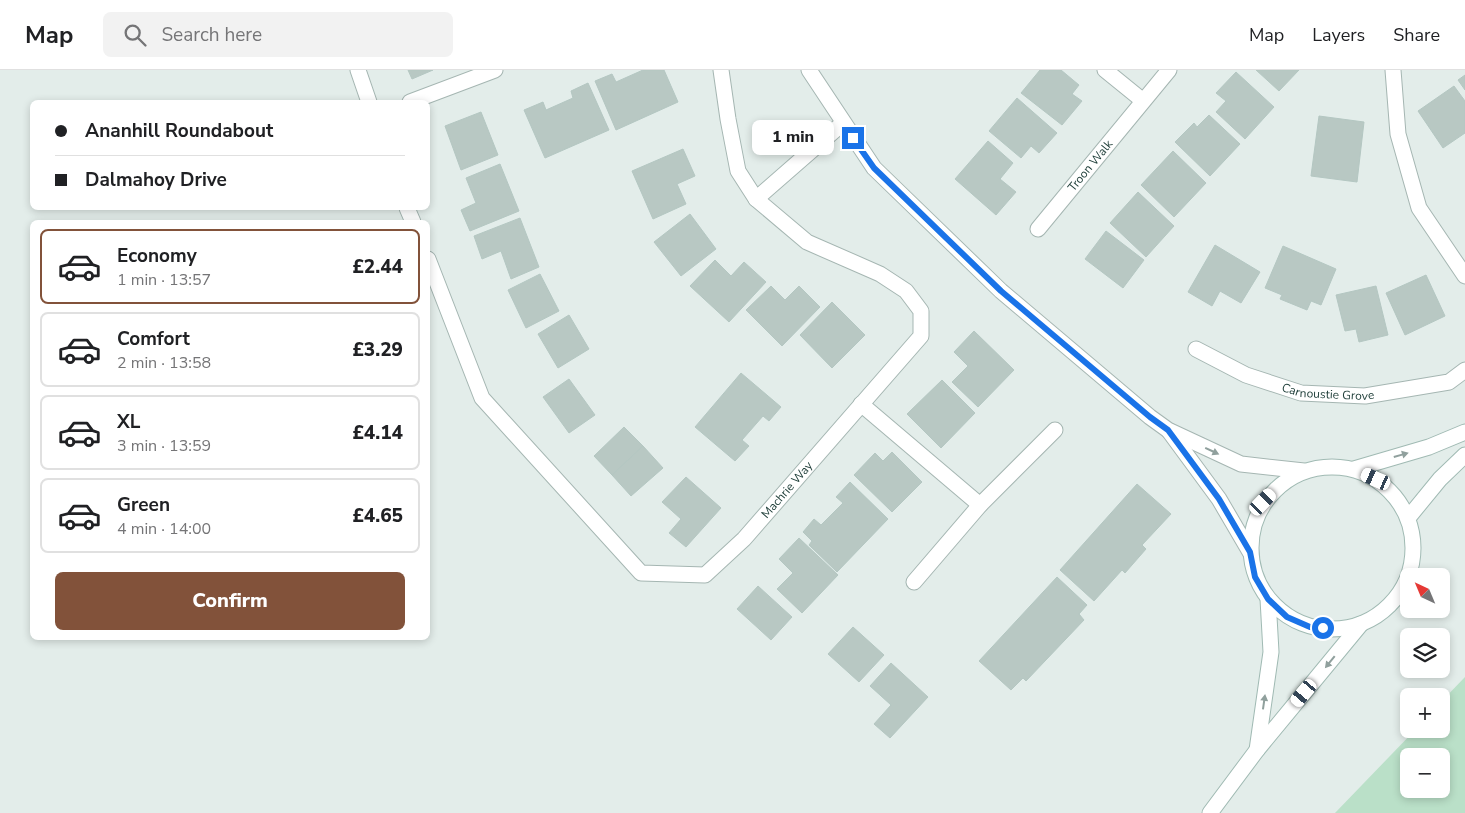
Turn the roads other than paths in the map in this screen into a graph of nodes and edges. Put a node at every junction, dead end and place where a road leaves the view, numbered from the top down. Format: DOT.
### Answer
graph roads {
  1 [pos="358,70"];
  2 [pos="495,70"];
  3 [pos="721,70"];
  4 [pos="809,70"];
  5 [pos="1105,70"];
  6 [pos="1169,70"];
  7 [pos="1393,70"];
  8 [pos="368,100"];
  9 [pos="415,100"];
  10 [pos="1142,100"];
  11 [pos="842,123"];
  12 [pos="756,200"];
  13 [pos="1038,229"];
  14 [pos="430,264"];
  15 [pos="1465,276"];
  16 [pos="1196,349"];
  17 [pos="1465,370"];
  18 [pos="861,404"];
  19 [pos="1055,430"];
  20 [pos="1168,430"];
  21 [pos="1465,432"];
  22 [pos="1465,455"];
  23 [pos="1354,469"];
  24 [pos="1304,471"];
  25 [pos="980,505"];
  26 [pos="1408,518"];
  27 [pos="1250,552"];
  28 [pos="914,582"];
  29 [pos="1268,599"];
  30 [pos="1361,624"];
  31 [pos="1257,750"];
  32 [pos="1210,813"];
  1 -- 8 [label="street"];
  2 -- 9 [label="street"];
  3 -- 12 [label="street, Machrie Way"];
  4 -- 11 [label="street"];
  5 -- 10 [label="street"];
  6 -- 10 [label="street, Troon Walk"];
  7 -- 15 [label="street"];
  10 -- 13 [label="street, Troon Walk"];
  11 -- 12 [label="street"];
  11 -- 20 [label="street"];
  12 -- 18 [label="street, Machrie Way"];
  14 -- 18 [label="street, Machrie Way"];
  16 -- 17 [label="street, Carnoustie Grove"];
  18 -- 25 [label="street"];
  19 -- 25 [label="street"];
  20 -- 24 [label="street, one-way"];
  20 -- 27 [label="street"];
  23 -- 21 [label="street, one-way"];
  22 -- 26 [label="street"];
  23 -- 24 [label="street"];
  23 -- 26 [label="street"];
  24 -- 27 [label="street"];
  25 -- 28 [label="street"];
  26 -- 30 [label="street"];
  27 -- 29 [label="street"];
  29 -- 30 [label="street"];
  31 -- 29 [label="street, one-way"];
  30 -- 31 [label="street, one-way"];
  31 -- 32 [label="street"];
}
